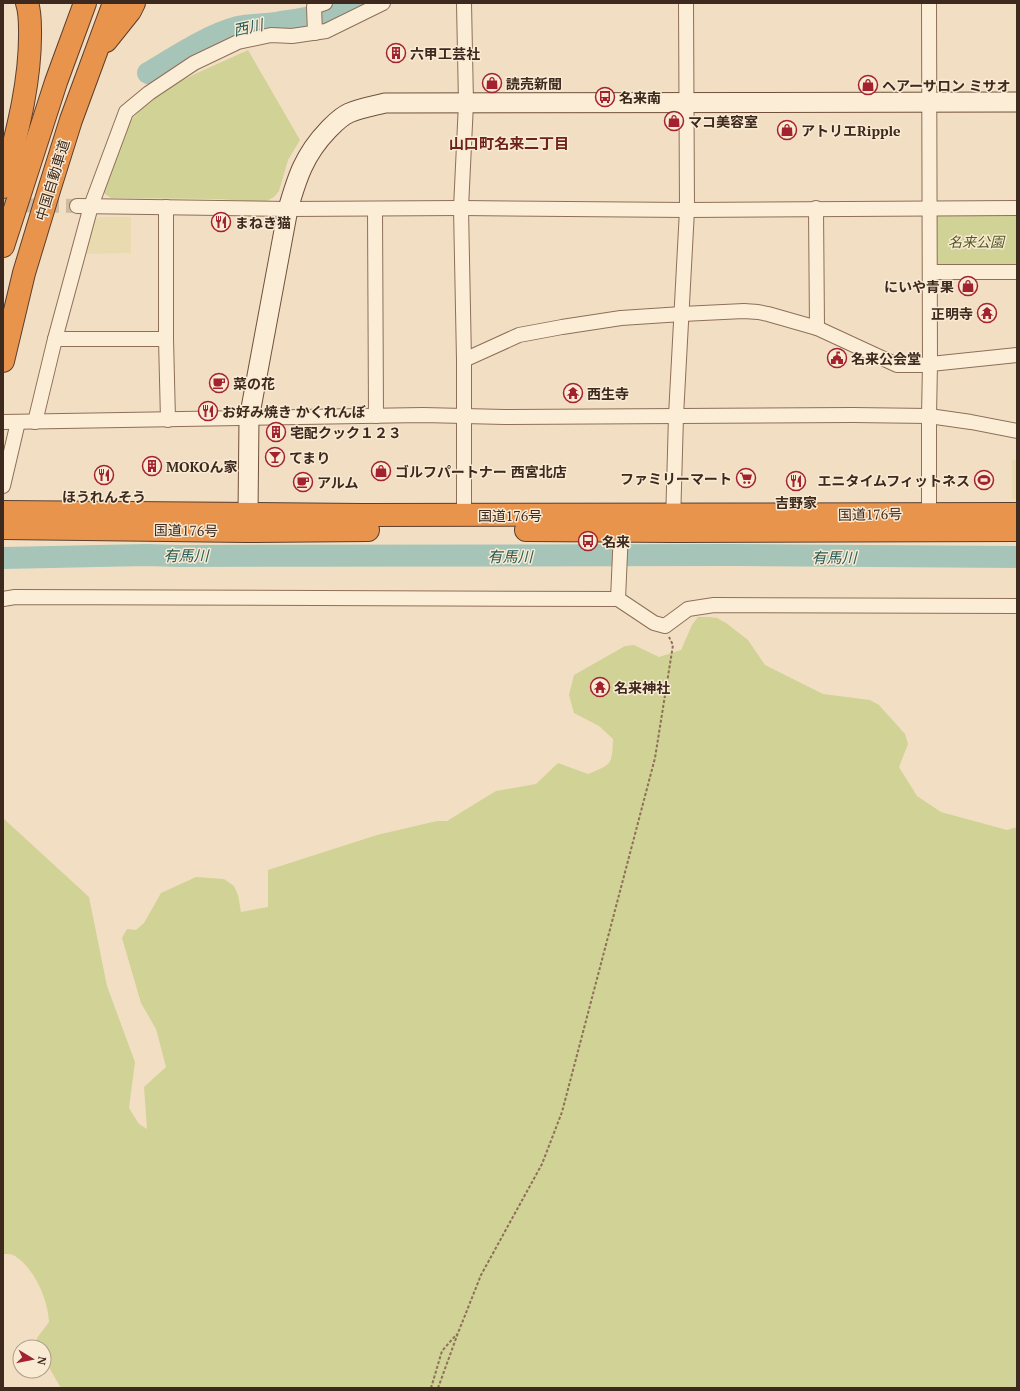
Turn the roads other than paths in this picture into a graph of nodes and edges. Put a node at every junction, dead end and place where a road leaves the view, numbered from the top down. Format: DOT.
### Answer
graph roads {
  1 [pos="27,3"];
  2 [pos="85,3"];
  3 [pos="114,3"];
  4 [pos="134,3"];
  5 [pos="383,3"];
  6 [pos="464,3"];
  7 [pos="686,3"];
  8 [pos="929,3"];
  9 [pos="319,7"];
  10 [pos="315,30"];
  11 [pos="95,54"];
  12 [pos="686,102"];
  13 [pos="929,102"];
  14 [pos="1017,102"];
  15 [pos="466,103"];
  16 [pos="3,187"];
  17 [pos="84,206"];
  18 [pos="166,206"];
  19 [pos="929,207"];
  20 [pos="461,208"];
  21 [pos="816,208"];
  22 [pos="1017,208"];
  23 [pos="288,209"];
  24 [pos="375,209"];
  25 [pos="687,210"];
  26 [pos="3,246"];
  27 [pos="930,272"];
  28 [pos="1017,272"];
  29 [pos="682,314"];
  30 [pos="817,328"];
  31 [pos="55,339"];
  32 [pos="166,339"];
  33 [pos="1017,355"];
  34 [pos="464,360"];
  35 [pos="3,361"];
  36 [pos="930,364"];
  37 [pos="376,416"];
  38 [pos="676,416"];
  39 [pos="929,416"];
  40 [pos="463,417"];
  41 [pos="249,419"];
  42 [pos="168,420"];
  43 [pos="3,422"];
  44 [pos="18,422"];
  45 [pos="35,422"];
  46 [pos="1017,431"];
  47 [pos="3,486"];
  48 [pos="3,512"];
  49 [pos="929,513"];
  50 [pos="1017,514"];
  51 [pos="464,515"];
  52 [pos="247,522"];
  53 [pos="673,523"];
  54 [pos="3,528"];
  55 [pos="1017,530"];
  56 [pos="621,536"];
  57 [pos="618,598"];
  58 [pos="3,599"];
  59 [pos="1017,606"];
  1 -- 16 [label="highway"];
  2 -- 26 [label="highway, 中国自動車道"];
  3 -- 11 [label="highway, 中国自動車道"];
  4 -- 11 [label="highway"];
  5 -- 10 [label="street"];
  6 -- 15 [label="street"];
  7 -- 12 [label="street"];
  8 -- 13 [label="street"];
  9 -- 10 [label="street"];
  10 -- 17 [label="street"];
  11 -- 35 [label="highway, 中国自動車道"];
  12 -- 13 [label="street"];
  12 -- 15 [label="street"];
  12 -- 25 [label="street"];
  13 -- 14 [label="street"];
  13 -- 19 [label="street"];
  15 -- 20 [label="street"];
  15 -- 23 [label="street"];
  17 -- 18 [label="street"];
  17 -- 31 [label="street"];
  18 -- 23 [label="street"];
  18 -- 32 [label="street"];
  19 -- 21 [label="street"];
  19 -- 22 [label="street"];
  19 -- 27 [label="street"];
  20 -- 24 [label="street"];
  20 -- 25 [label="street"];
  20 -- 34 [label="street"];
  21 -- 25 [label="street"];
  21 -- 30 [label="street"];
  23 -- 24 [label="street"];
  23 -- 41 [label="street"];
  24 -- 37 [label="street"];
  25 -- 29 [label="street"];
  27 -- 28 [label="street"];
  27 -- 36 [label="street"];
  29 -- 30 [label="street"];
  29 -- 34 [label="street"];
  29 -- 38 [label="street"];
  30 -- 36 [label="street"];
  31 -- 32 [label="street"];
  31 -- 45 [label="street"];
  32 -- 42 [label="street"];
  33 -- 36 [label="street"];
  34 -- 40 [label="street"];
  36 -- 39 [label="street"];
  37 -- 40 [label="street"];
  37 -- 41 [label="street"];
  38 -- 39 [label="street"];
  38 -- 40 [label="street"];
  38 -- 53 [label="street"];
  39 -- 46 [label="street"];
  39 -- 49 [label="street"];
  40 -- 51 [label="street"];
  41 -- 42 [label="street"];
  41 -- 52 [label="street"];
  42 -- 45 [label="street"];
  43 -- 44 [label="street"];
  44 -- 45 [label="street"];
  44 -- 47 [label="street"];
  48 -- 52 [label="highway, 国道176号"];
  49 -- 50 [label="highway, 国道176号"];
  49 -- 53 [label="highway, 国道176号"];
  51 -- 52 [label="highway, 国道176号"];
  51 -- 53 [label="highway, 国道176号"];
  52 -- 54 [label="highway, 国道176号"];
  52 -- 56 [label="highway, 国道176号"];
  53 -- 55 [label="highway, 国道176号"];
  53 -- 56 [label="highway, 国道176号"];
  56 -- 57 [label="street"];
  57 -- 58 [label="street"];
  57 -- 59 [label="street"];
}
